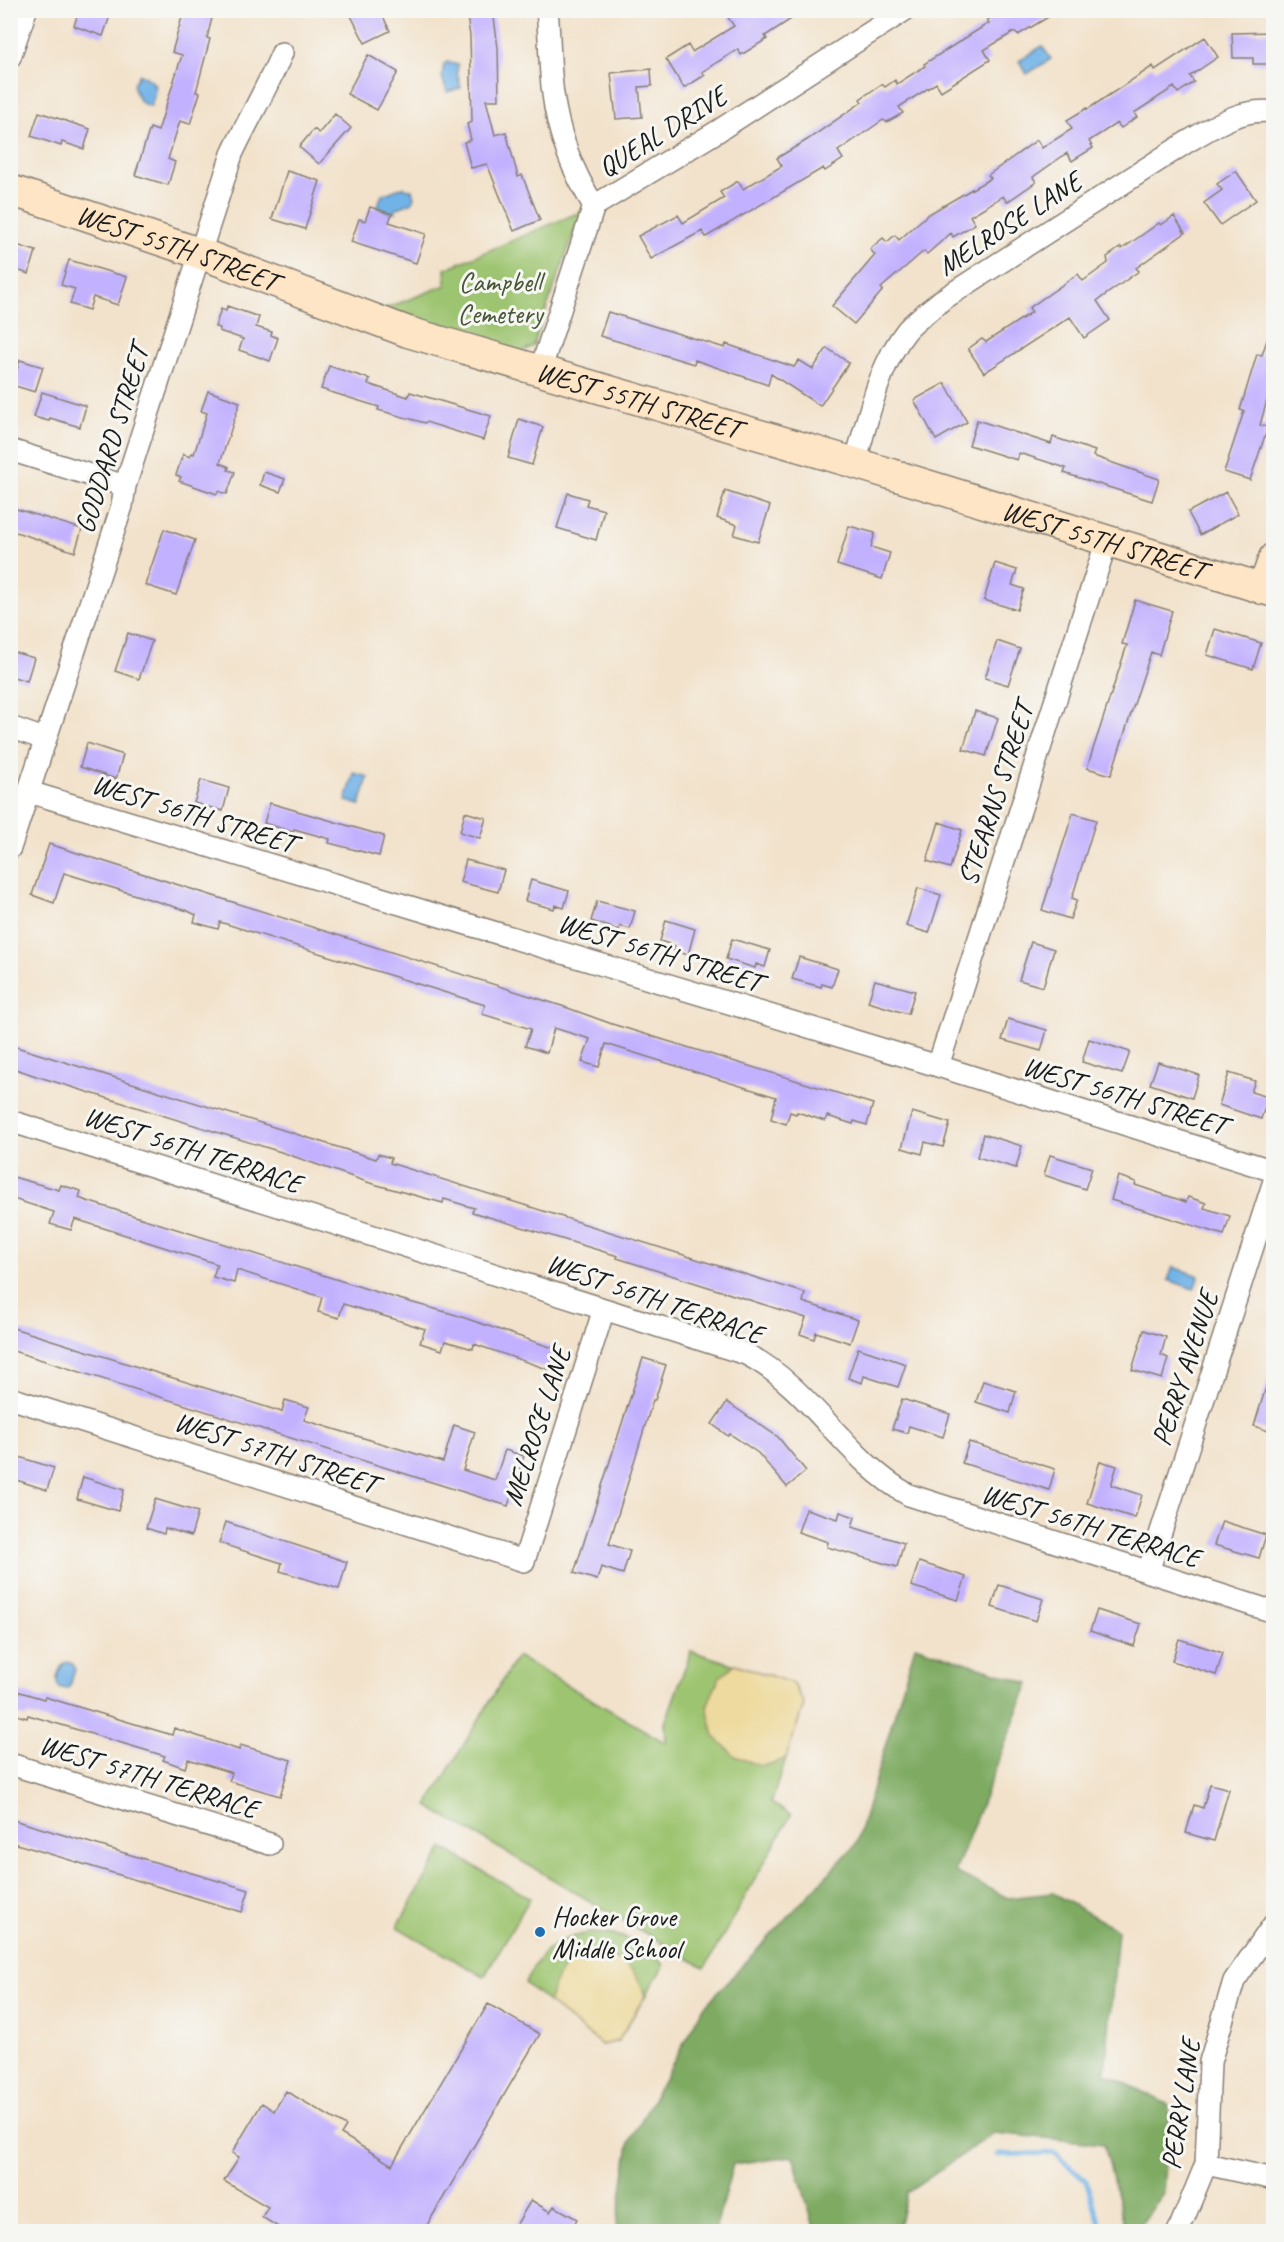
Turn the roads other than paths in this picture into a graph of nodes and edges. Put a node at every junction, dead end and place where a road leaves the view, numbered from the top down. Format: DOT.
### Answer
graph roads {
  1 [pos="26,10"];
  2 [pos="547,10"];
  3 [pos="905,10"];
  4 [pos="282,53"];
  5 [pos="10,57"];
  6 [pos="1274,112"];
  7 [pos="10,190"];
  8 [pos="594,206"];
  9 [pos="200,252"];
  10 [pos="540,371"];
  11 [pos="10,450"];
  12 [pos="855,463"];
  13 [pos="125,486"];
  14 [pos="1107,540"];
  15 [pos="1274,558"];
  16 [pos="1268,591"];
  17 [pos="10,727"];
  18 [pos="44,739"];
  19 [pos="29,792"];
  20 [pos="10,848"];
  21 [pos="938,1066"];
  22 [pos="10,1121"];
  23 [pos="1274,1171"];
  24 [pos="1274,1181"];
  25 [pos="604,1309"];
  26 [pos="10,1398"];
  27 [pos="524,1561"];
  28 [pos="1148,1572"];
  29 [pos="1274,1612"];
  30 [pos="10,1764"];
  31 [pos="270,1844"];
  32 [pos="1274,1924"];
  33 [pos="1206,2164"];
  34 [pos="1274,2179"];
  35 [pos="1178,2232"];
  1 -- 5 [label="street"];
  2 -- 8 [label="street"];
  3 -- 8 [label="street, QUEAL DRIVE"];
  4 -- 9 [label="street, GODDARD STREET"];
  6 -- 12 [label="street, MELROSE LANE"];
  7 -- 9 [label="street, WEST 55TH STREET"];
  8 -- 10 [label="street, QUEAL DRIVE"];
  9 -- 10 [label="street, WEST 55TH STREET"];
  9 -- 13 [label="street, GODDARD STREET"];
  10 -- 12 [label="street, WEST 55TH STREET"];
  11 -- 13 [label="street"];
  12 -- 14 [label="street, WEST 55TH STREET"];
  13 -- 18 [label="street, GODDARD STREET"];
  14 -- 16 [label="street, WEST 55TH STREET"];
  14 -- 21 [label="street, STEARNS STREET"];
  15 -- 16 [label="street"];
  17 -- 18 [label="street"];
  18 -- 19 [label="street, GODDARD STREET"];
  19 -- 20 [label="street, GODDARD STREET"];
  19 -- 21 [label="street, WEST 56TH STREET"];
  21 -- 23 [label="street, WEST 56TH STREET"];
  22 -- 25 [label="street, WEST 56TH TERRACE"];
  24 -- 28 [label="street, PERRY AVENUE"];
  25 -- 27 [label="street, MELROSE LANE"];
  25 -- 28 [label="street, WEST 56TH TERRACE"];
  26 -- 27 [label="street, WEST 57TH STREET"];
  28 -- 29 [label="street, WEST 56TH TERRACE"];
  30 -- 31 [label="street, WEST 57TH TERRACE"];
  32 -- 33 [label="street, PERRY LANE"];
  33 -- 34 [label="street"];
  33 -- 35 [label="street, PERRY LANE"];
}
